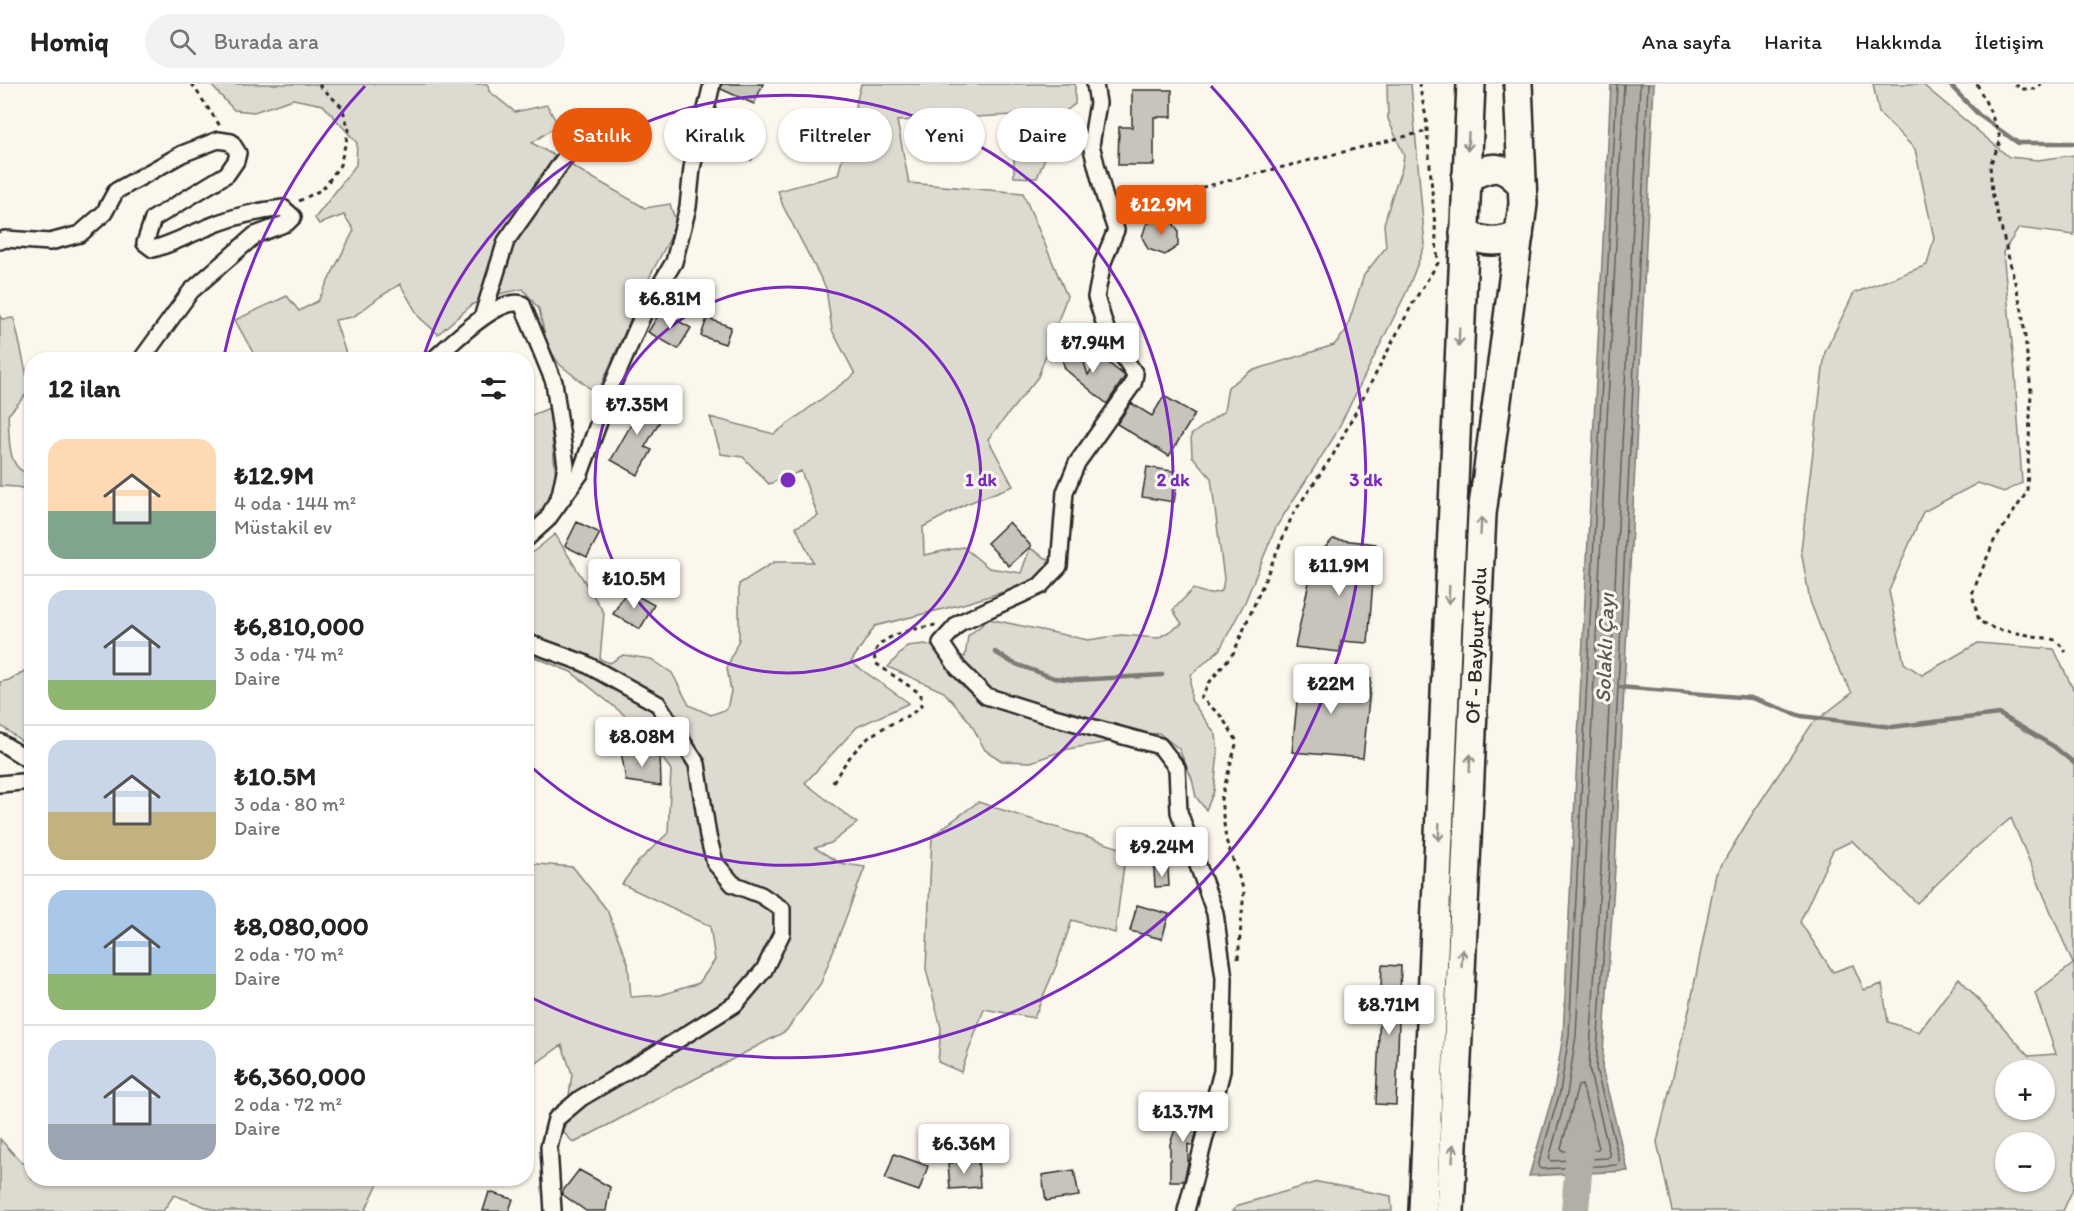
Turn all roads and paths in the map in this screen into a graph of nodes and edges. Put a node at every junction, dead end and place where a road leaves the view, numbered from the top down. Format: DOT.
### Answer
graph roads {
  1 [pos="192,84"];
  2 [pos="318,84"];
  3 [pos="712,84"];
  4 [pos="1095,84"];
  5 [pos="1419,84"];
  6 [pos="1470,84"];
  7 [pos="1518,84"];
  8 [pos="1977,84"];
  9 [pos="2015,84"];
  10 [pos="2041,84"];
  11 [pos="1427,131"];
  12 [pos="231,142"];
  13 [pos="562,162"];
  14 [pos="1466,178"];
  15 [pos="1522,185"];
  16 [pos="283,208"];
  17 [pos="1109,210"];
  18 [pos="1464,233"];
  19 [pos="1518,236"];
  20 [pos="0,241"];
  21 [pos="482,318"];
  22 [pos="147,352"];
  23 [pos="442,352"];
  24 [pos="547,520"];
  25 [pos="534,531"];
  26 [pos="959,623"];
  27 [pos="534,645"];
  28 [pos="2066,652"];
  29 [pos="0,742"];
  30 [pos="24,757"];
  31 [pos="24,782"];
  32 [pos="834,782"];
  33 [pos="0,784"];
  34 [pos="1238,961"];
  35 [pos="553,1211"];
  36 [pos="1186,1211"];
  37 [pos="1423,1211"];
  38 [pos="1450,1211"];
  1 -- 12 [label="path"];
  2 -- 16 [label="path"];
  3 -- 24 [label="street"];
  4 -- 17 [label="street"];
  5 -- 11 [label="path"];
  6 -- 14 [label="highway, Of - Bayburt yolu, one-way"];
  7 -- 15 [label="highway, Of - Bayburt yolu"];
  8 -- 28 [label="path"];
  9 -- 10 [label="path"];
  11 -- 17 [label="path"];
  11 -- 34 [label="path"];
  12 -- 16 [label="street"];
  12 -- 20 [label="street"];
  13 -- 21 [label="street"];
  14 -- 15 [label="highway"];
  14 -- 18 [label="highway, Of - Bayburt yolu"];
  15 -- 19 [label="highway, Of - Bayburt yolu"];
  16 -- 22 [label="street"];
  17 -- 26 [label="street"];
  18 -- 19 [label="highway"];
  18 -- 37 [label="highway, Of - Bayburt yolu, one-way"];
  38 -- 19 [label="highway, Of - Bayburt yolu, one-way"];
  21 -- 23 [label="street"];
  21 -- 24 [label="street"];
  24 -- 25 [label="street"];
  26 -- 32 [label="path"];
  26 -- 36 [label="street"];
  27 -- 35 [label="street"];
  29 -- 30 [label="street"];
  31 -- 33 [label="street"];
}
